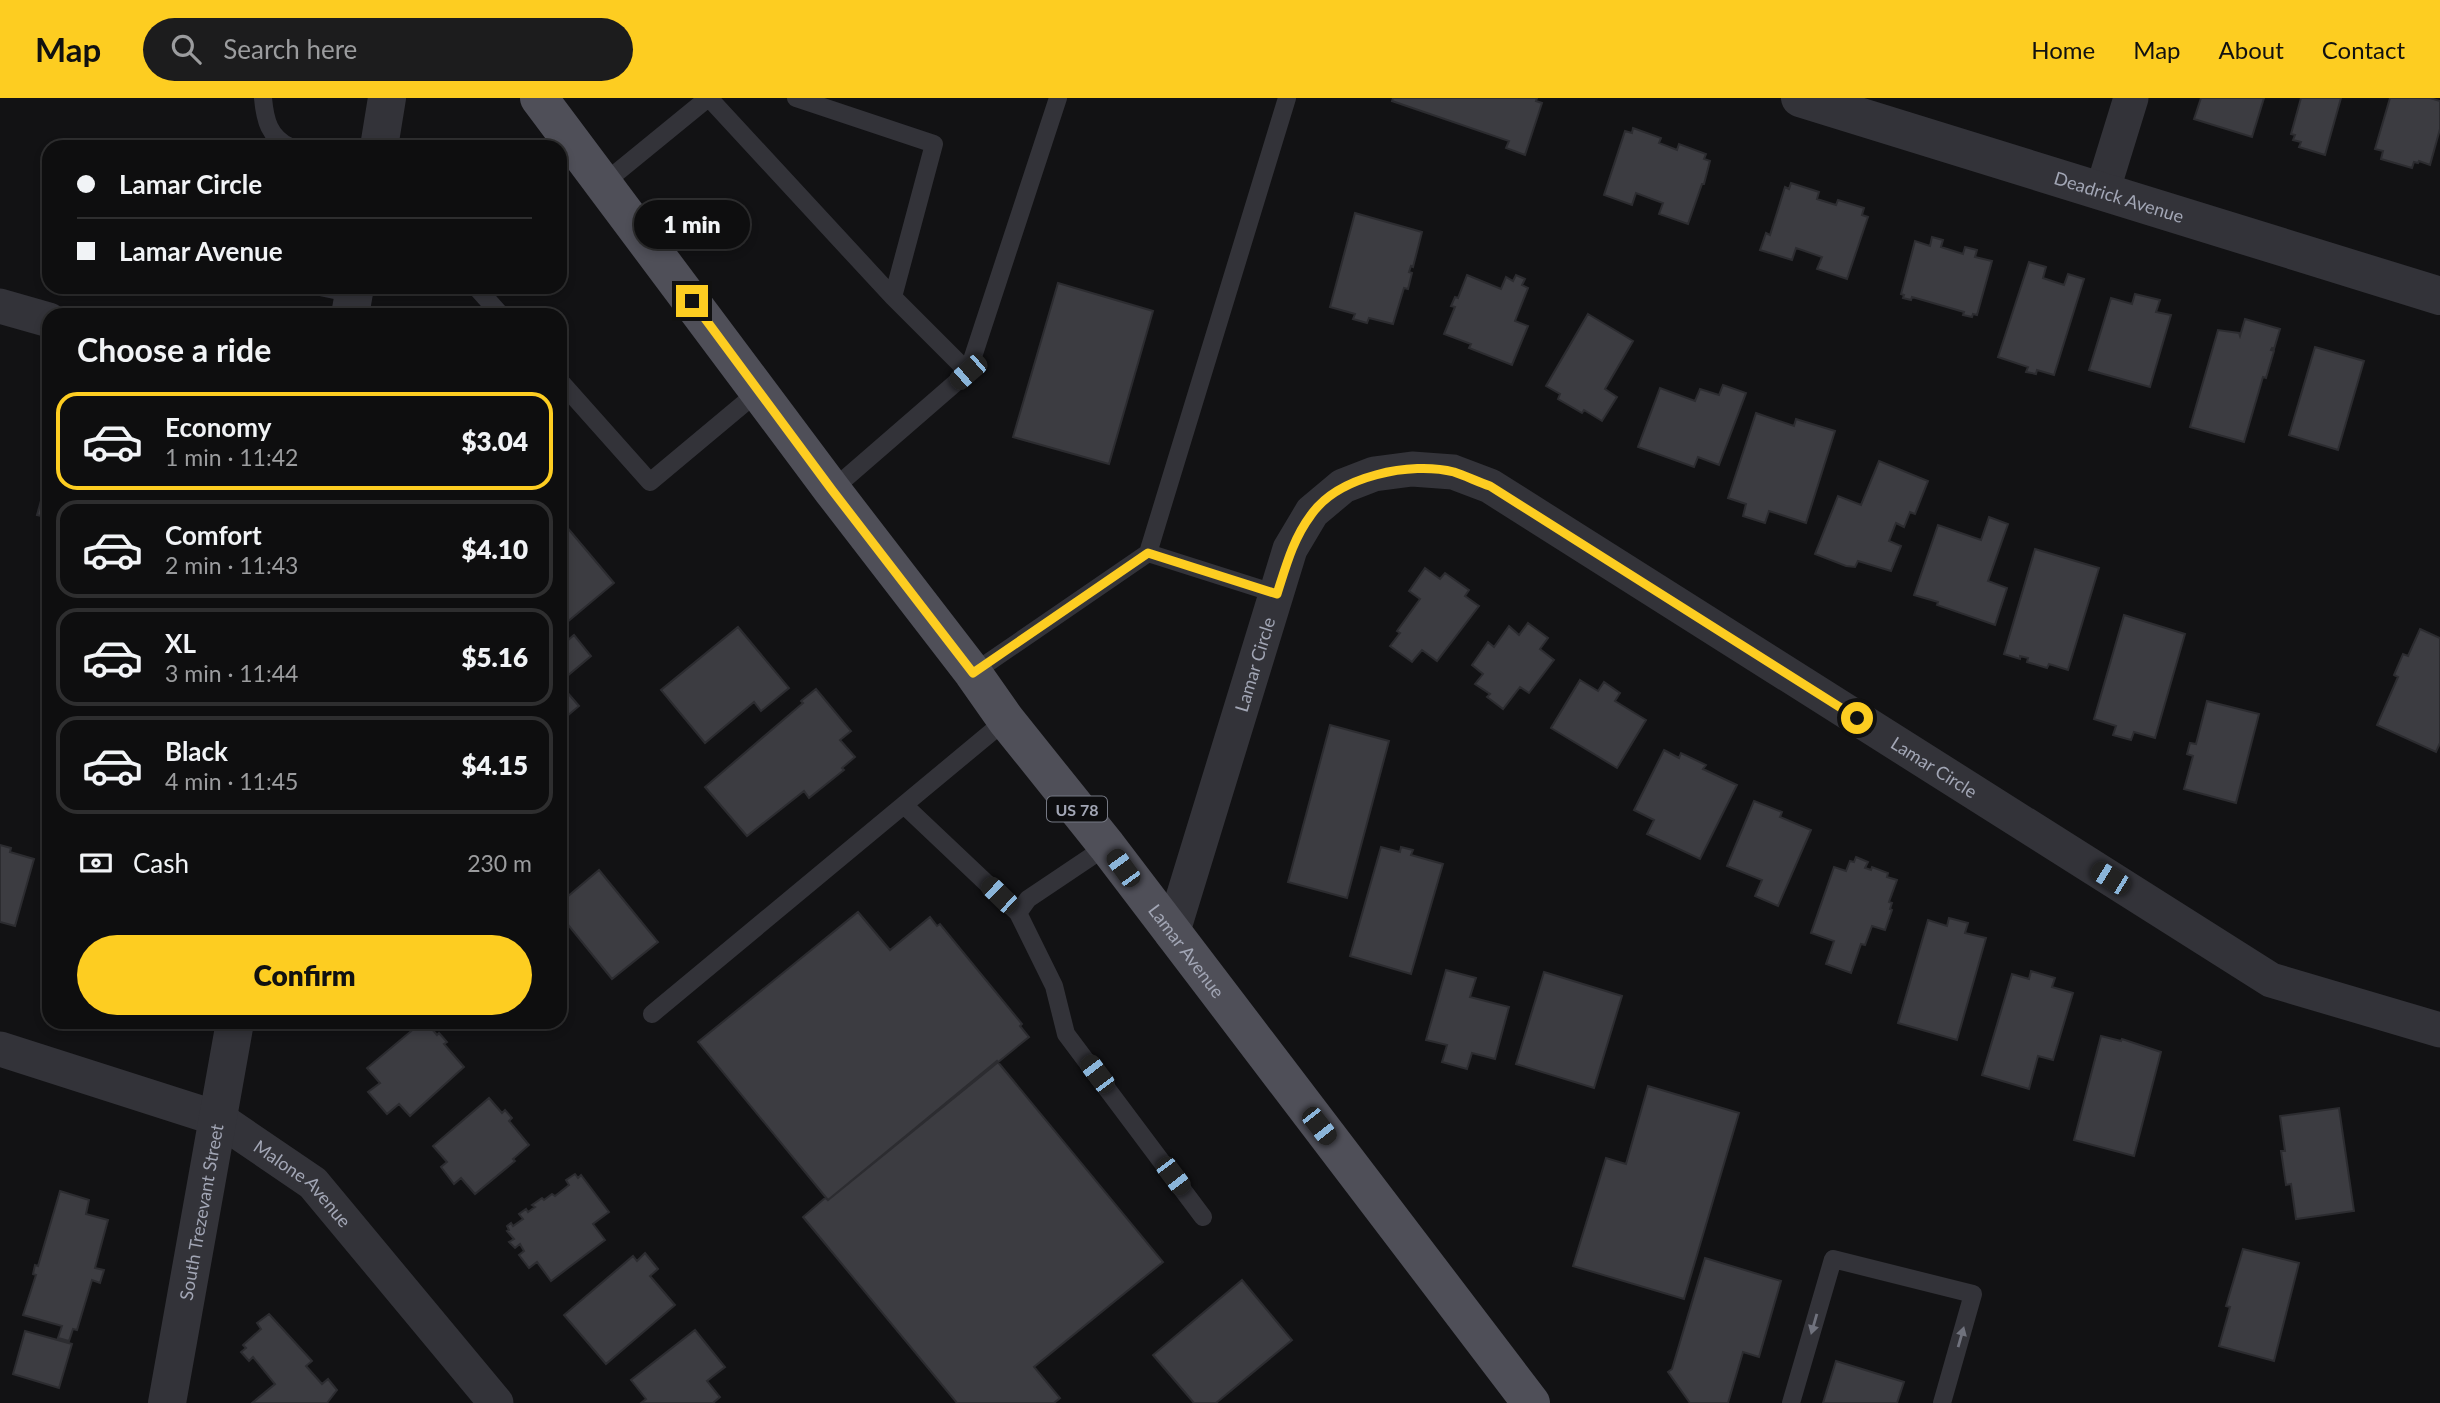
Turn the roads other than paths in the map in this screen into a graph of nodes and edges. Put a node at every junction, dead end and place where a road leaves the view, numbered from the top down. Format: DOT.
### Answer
graph roads {
  1 [pos="263,98"];
  2 [pos="387,98"];
  3 [pos="539,98"];
  4 [pos="708,98"];
  5 [pos="796,98"];
  6 [pos="1058,98"];
  7 [pos="1287,98"];
  8 [pos="1800,98"];
  9 [pos="2131,98"];
  10 [pos="279,140"];
  11 [pos="380,140"];
  12 [pos="604,183"];
  13 [pos="2102,191"];
  14 [pos="482,294"];
  15 [pos="2440,296"];
  16 [pos="893,297"];
  17 [pos="0,306"];
  18 [pos="495,308"];
  19 [pos="42,318"];
  20 [pos="968,372"];
  21 [pos="567,389"];
  22 [pos="759,391"];
  23 [pos="832,490"];
  24 [pos="1148,553"];
  25 [pos="1277,594"];
  26 [pos="973,673"];
  27 [pos="1006,720"];
  28 [pos="905,806"];
  29 [pos="1107,846"];
  30 [pos="1018,913"];
  31 [pos="1172,934"];
  32 [pos="652,1014"];
  33 [pos="233,1029"];
  34 [pos="2440,1030"];
  35 [pos="0,1049"];
  36 [pos="219,1119"];
  37 [pos="1203,1217"];
  38 [pos="167,1403"];
  39 [pos="496,1403"];
  40 [pos="1531,1403"];
  41 [pos="1791,1403"];
  42 [pos="1942,1403"];
  1 -- 10 [label="lane"];
  2 -- 11 [label="street"];
  3 -- 12 [label="main road, Lamar Avenue / US 78"];
  4 -- 12 [label="lane"];
  4 -- 16 [label="lane"];
  5 -- 16 [label="lane"];
  6 -- 20 [label="lane"];
  7 -- 24 [label="lane"];
  8 -- 13 [label="street, Deadrick Avenue"];
  9 -- 13 [label="street"];
  12 -- 22 [label="main road, Lamar Avenue / US 78"];
  13 -- 15 [label="street, Deadrick Avenue"];
  14 -- 18 [label="lane"];
  16 -- 20 [label="lane"];
  17 -- 19 [label="street"];
  20 -- 23 [label="lane"];
  21 -- 22 [label="lane"];
  22 -- 23 [label="main road, Lamar Avenue / US 78"];
  23 -- 26 [label="main road, Lamar Avenue / US 78"];
  24 -- 25 [label="lane"];
  24 -- 26 [label="lane"];
  25 -- 31 [label="street, Lamar Circle"];
  25 -- 34 [label="street, Lamar Circle"];
  26 -- 27 [label="main road, Lamar Avenue / US 78"];
  27 -- 28 [label="lane"];
  27 -- 29 [label="main road, Lamar Avenue / US 78"];
  28 -- 30 [label="lane"];
  28 -- 32 [label="lane"];
  29 -- 30 [label="lane"];
  29 -- 31 [label="main road, Lamar Avenue / US 78"];
  30 -- 37 [label="lane"];
  31 -- 40 [label="main road, Lamar Avenue / US 78"];
  33 -- 36 [label="street, South Trezevant Street"];
  35 -- 36 [label="street, Malone Avenue"];
  36 -- 38 [label="street, South Trezevant Street"];
  36 -- 39 [label="street, Malone Avenue"];
  42 -- 41 [label="lane, one-way"];
}
